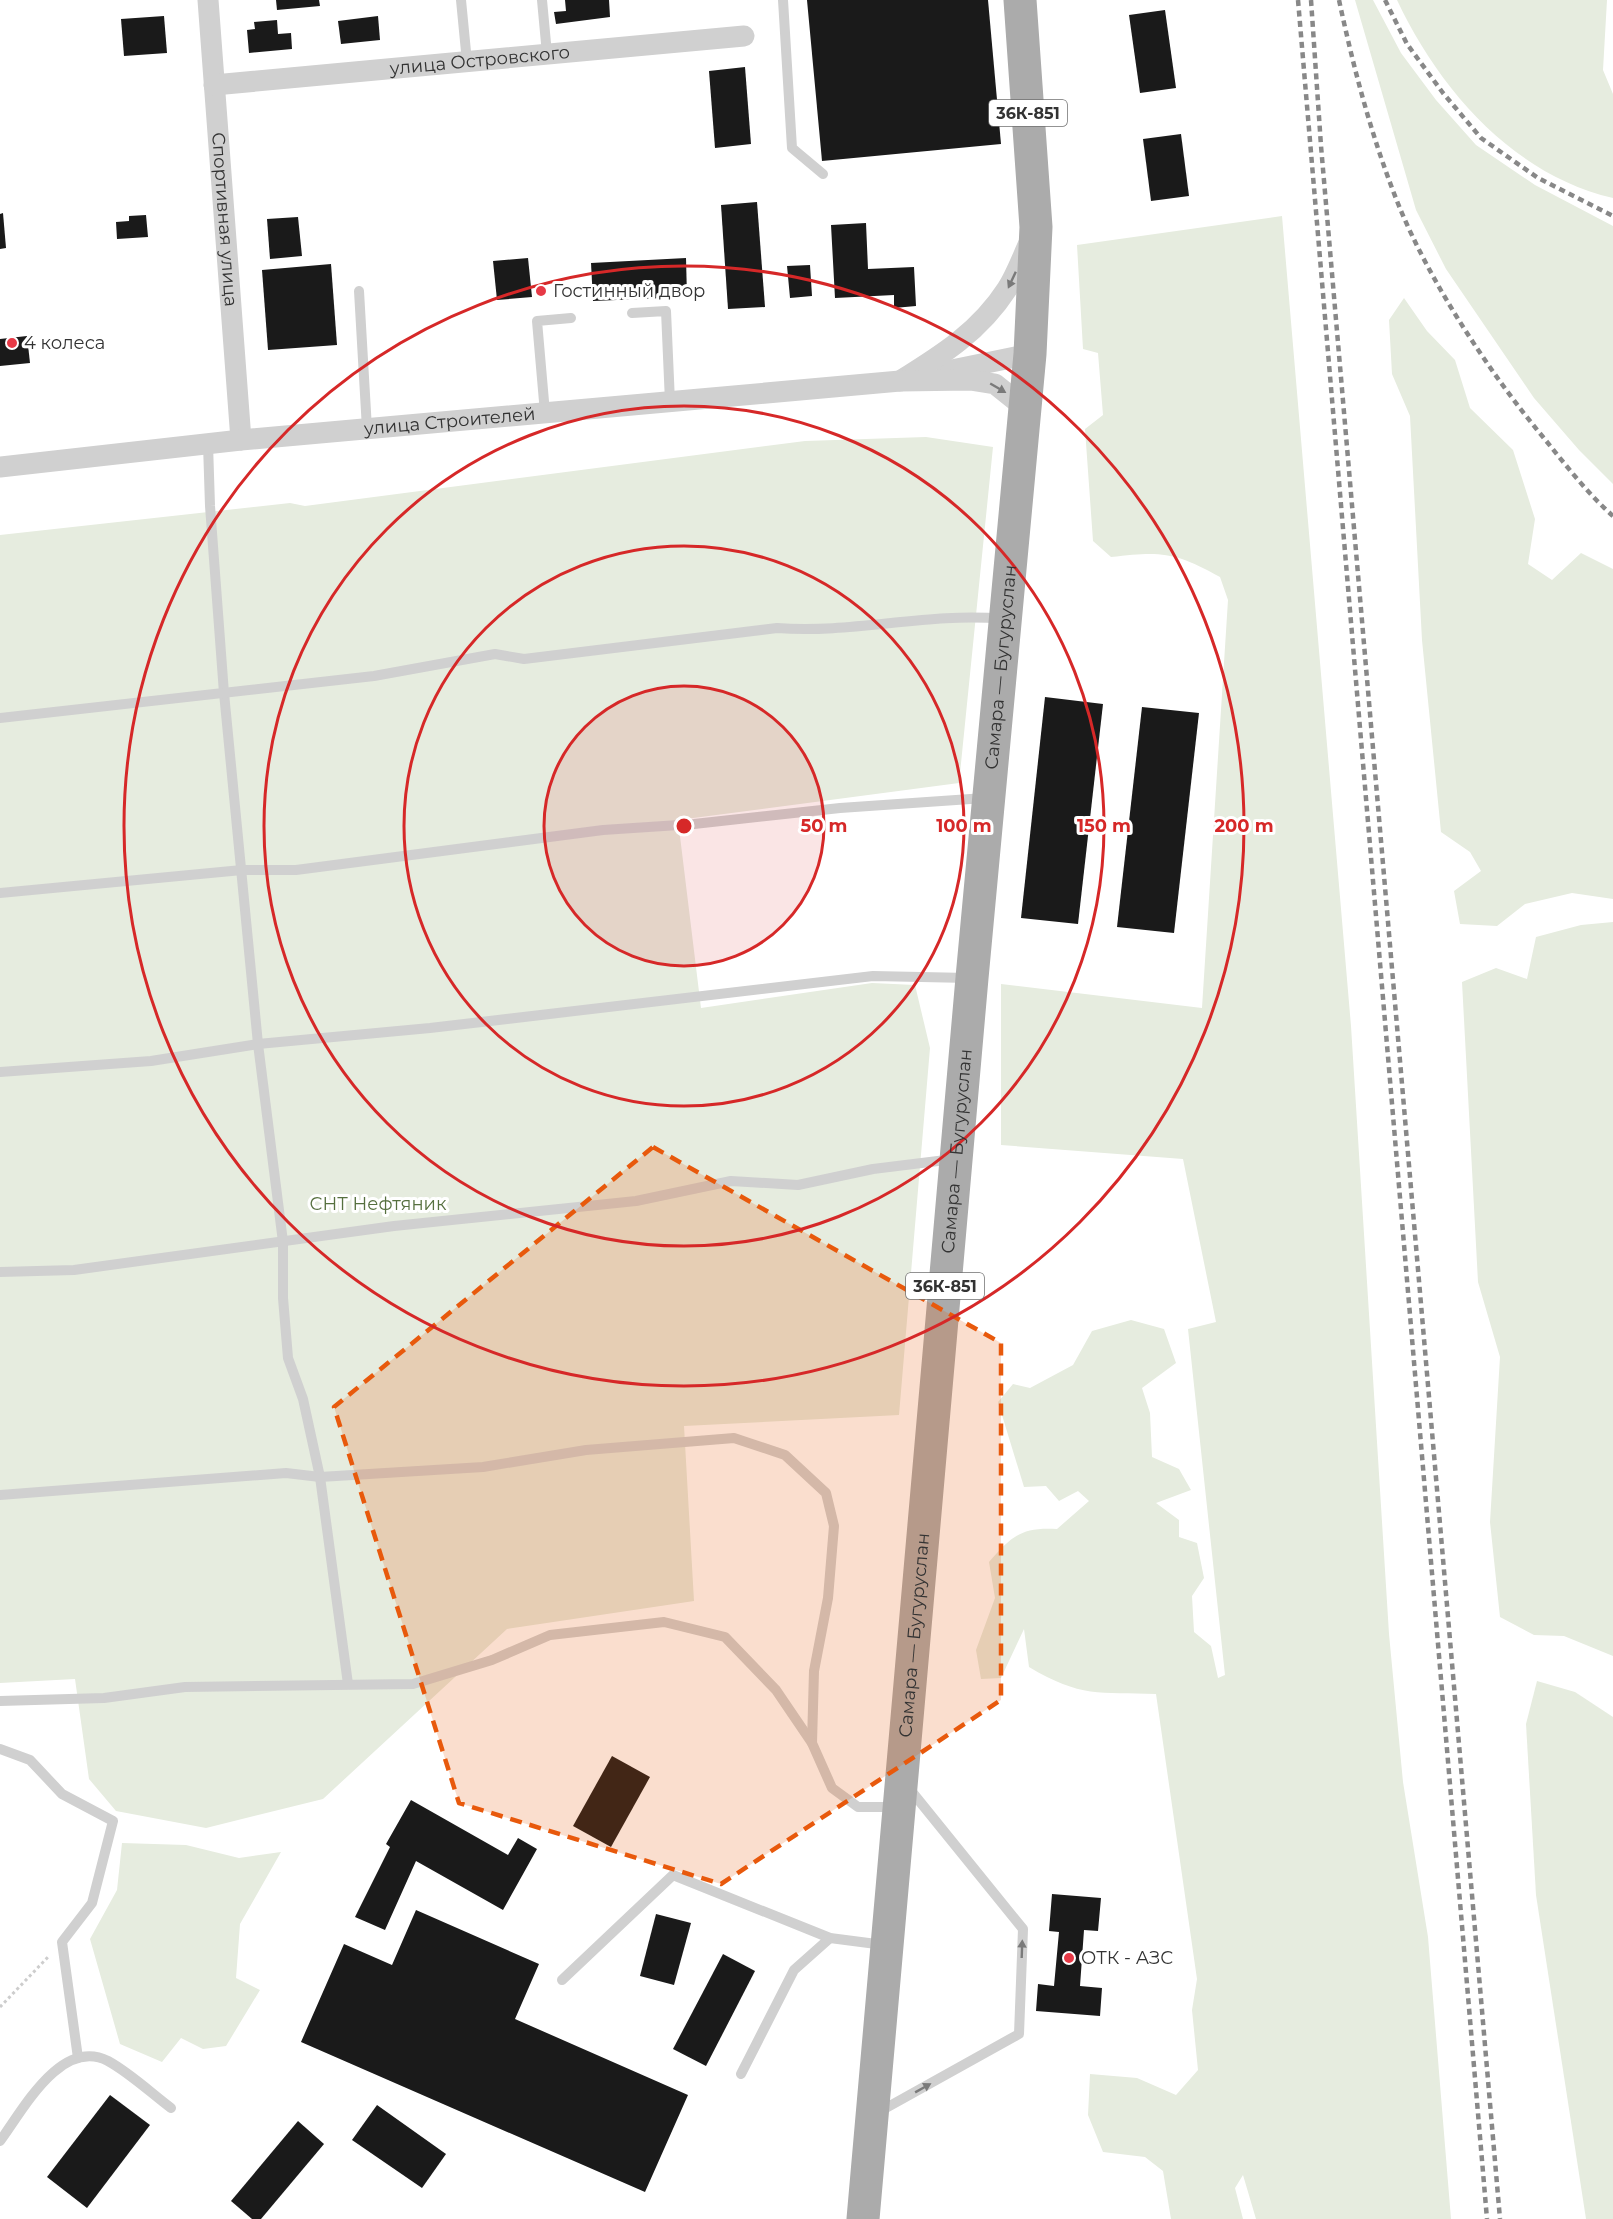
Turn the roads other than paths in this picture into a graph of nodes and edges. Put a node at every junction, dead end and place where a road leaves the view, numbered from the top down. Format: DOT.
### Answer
graph roads {
  1 [pos="208,0"];
  2 [pos="461,0"];
  3 [pos="542,0"];
  4 [pos="783,0"];
  5 [pos="1020,0"];
  6 [pos="744,36"];
  7 [pos="547,54"];
  8 [pos="467,62"];
  9 [pos="214,85"];
  10 [pos="824,174"];
  11 [pos="1036,226"];
  12 [pos="359,291"];
  13 [pos="632,313"];
  14 [pos="571,318"];
  15 [pos="1030,354"];
  16 [pos="900,381"];
  17 [pos="670,402"];
  18 [pos="1026,409"];
  19 [pos="545,413"];
  20 [pos="367,429"];
  21 [pos="241,441"];
  22 [pos="208,444"];
  23 [pos="0,467"];
  24 [pos="1005,619"];
  25 [pos="224,693"];
  26 [pos="0,718"];
  27 [pos="988,798"];
  28 [pos="242,870"];
  29 [pos="0,893"];
  30 [pos="972,978"];
  31 [pos="258,1044"];
  32 [pos="0,1072"];
  33 [pos="956,1159"];
  34 [pos="283,1242"];
  35 [pos="0,1272"];
  36 [pos="320,1477"];
  37 [pos="0,1495"];
  38 [pos="348,1684"];
  39 [pos="0,1701"];
  40 [pos="812,1743"];
  41 [pos="0,1749"];
  42 [pos="900,1793"];
  43 [pos="830,1938"];
  44 [pos="887,1945"];
  45 [pos="562,1980"];
  46 [pos="78,2058"];
  47 [pos="741,2074"];
  48 [pos="171,2108"];
  49 [pos="872,2116"];
  50 [pos="0,2141"];
  51 [pos="863,2219"];
  1 -- 9 [label="street, Спортивная улица"];
  2 -- 8 [label="lane"];
  3 -- 7 [label="lane"];
  4 -- 10 [label="lane"];
  5 -- 11 [label="main road, 36К-851"];
  6 -- 7 [label="street, улица Островского"];
  7 -- 8 [label="street, улица Островского"];
  8 -- 9 [label="street, улица Островского"];
  9 -- 21 [label="street, Спортивная улица"];
  11 -- 15 [label="main road, Самара — Бугуруслан / 36К-851"];
  11 -- 16 [label="street, one-way"];
  12 -- 20 [label="lane"];
  13 -- 17 [label="lane"];
  14 -- 19 [label="lane"];
  15 -- 16 [label="street"];
  15 -- 18 [label="main road, Самара — Бугуруслан / 36К-851"];
  16 -- 17 [label="street, улица Строителей"];
  16 -- 18 [label="street, one-way"];
  17 -- 19 [label="street, улица Строителей"];
  18 -- 24 [label="main road, Самара — Бугуруслан / 36К-851"];
  19 -- 20 [label="street, улица Строителей"];
  20 -- 21 [label="street, улица Строителей"];
  21 -- 22 [label="street, улица Строителей"];
  22 -- 23 [label="street, улица Строителей"];
  22 -- 25 [label="lane"];
  24 -- 25 [label="lane"];
  24 -- 27 [label="main road, Самара — Бугуруслан / 36К-851"];
  25 -- 26 [label="lane"];
  25 -- 28 [label="lane"];
  27 -- 28 [label="lane"];
  27 -- 30 [label="main road, Самара — Бугуруслан / 36К-851"];
  28 -- 29 [label="lane"];
  28 -- 31 [label="lane"];
  30 -- 31 [label="lane"];
  30 -- 33 [label="main road, Самара — Бугуруслан / 36К-851"];
  31 -- 32 [label="lane"];
  31 -- 34 [label="lane"];
  33 -- 34 [label="lane"];
  33 -- 42 [label="main road, Самара — Бугуруслан / 36К-851"];
  34 -- 35 [label="lane"];
  34 -- 36 [label="lane"];
  36 -- 37 [label="lane"];
  36 -- 38 [label="lane"];
  36 -- 40 [label="lane"];
  38 -- 39 [label="lane"];
  38 -- 40 [label="lane"];
  40 -- 42 [label="lane"];
  41 -- 46 [label="lane"];
  42 -- 44 [label="main road, Самара — Бугуруслан / 36К-851"];
  49 -- 42 [label="lane, one-way"];
  43 -- 44 [label="lane"];
  43 -- 45 [label="lane"];
  43 -- 47 [label="lane"];
  44 -- 49 [label="main road, Самара — Бугуруслан / 36К-851"];
  46 -- 48 [label="lane"];
  46 -- 50 [label="lane"];
  49 -- 51 [label="main road, Самара — Бугуруслан / 36К-851"];
}
